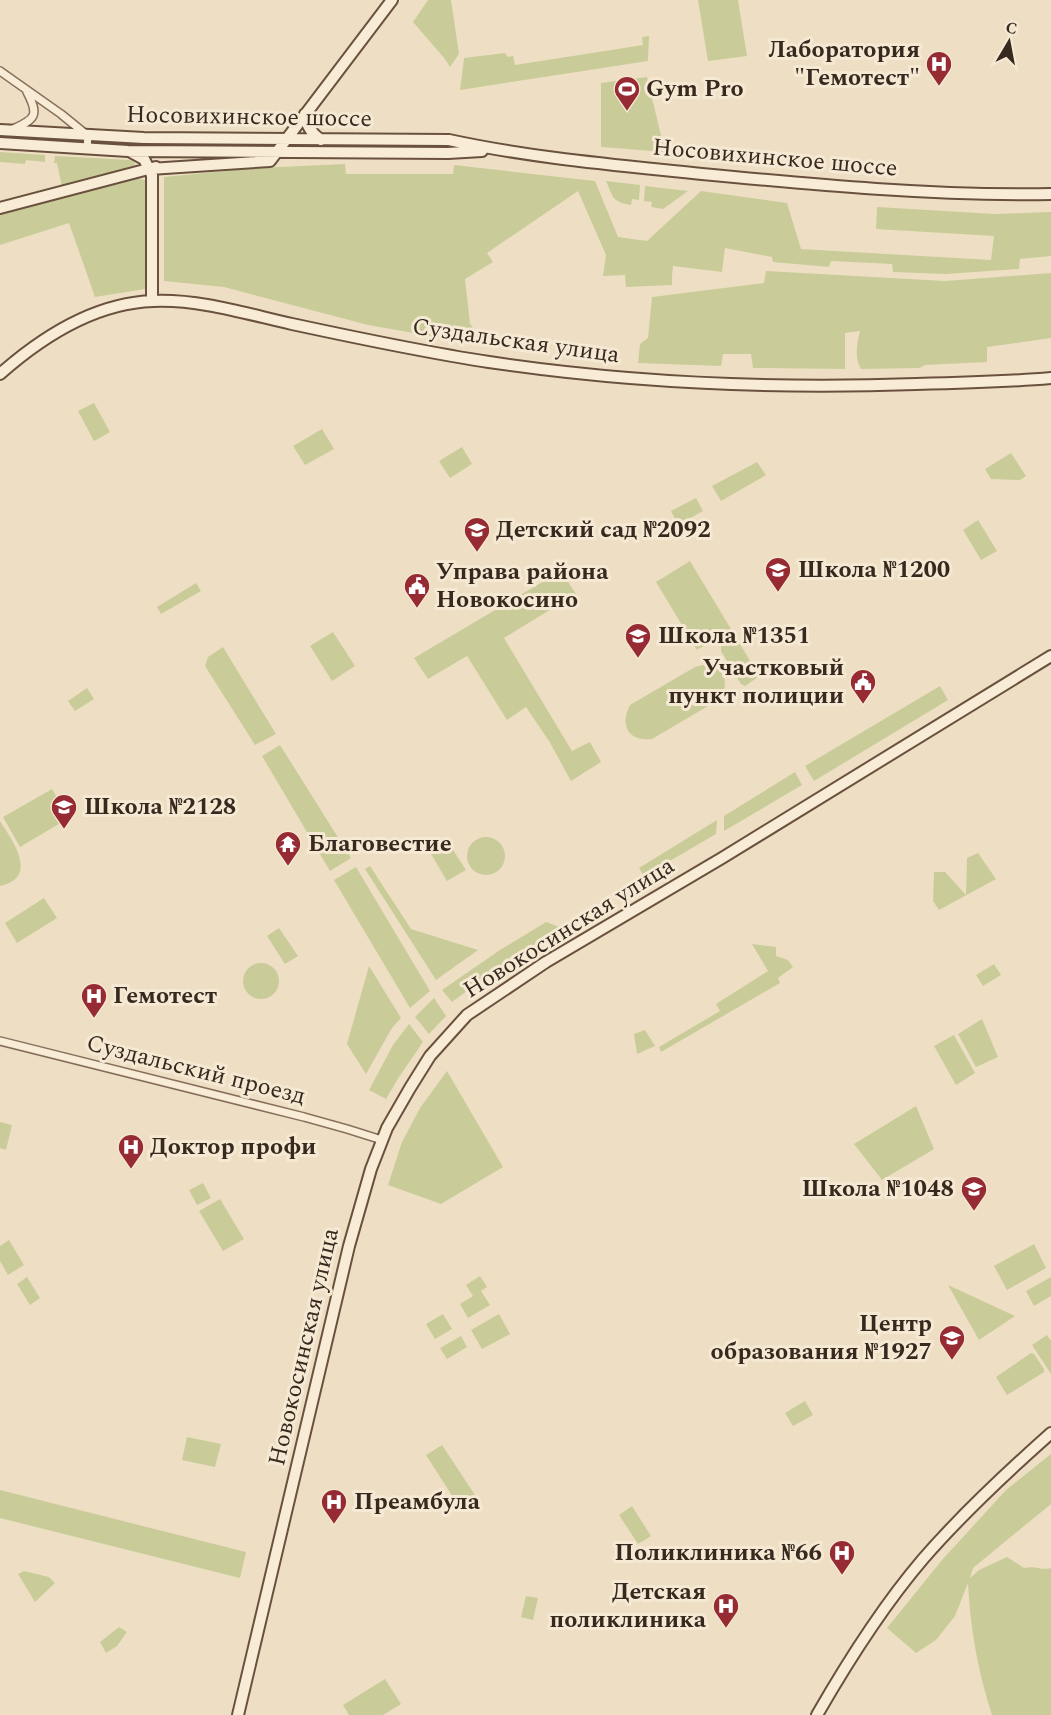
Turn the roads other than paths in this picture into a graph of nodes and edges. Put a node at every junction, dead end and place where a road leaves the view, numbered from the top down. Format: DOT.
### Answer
graph roads {
  1 [pos="392,0"];
  2 [pos="0,71"];
  3 [pos="26,89"];
  4 [pos="305,114"];
  5 [pos="3,130"];
  6 [pos="88,136"];
  7 [pos="286,140"];
  8 [pos="321,140"];
  9 [pos="0,143"];
  10 [pos="87,148"];
  11 [pos="497,150"];
  12 [pos="128,151"];
  13 [pos="235,152"];
  14 [pos="276,152"];
  15 [pos="150,169"];
  16 [pos="1051,194"];
  17 [pos="0,208"];
  18 [pos="152,301"];
  19 [pos="0,374"];
  20 [pos="1051,378"];
  21 [pos="1051,656"];
  22 [pos="0,1041"];
  23 [pos="382,1140"];
  24 [pos="1051,1433"];
  25 [pos="238,1715"];
  26 [pos="817,1715"];
  1 -- 4 [label="street"];
  2 -- 3 [label="street"];
  3 -- 5 [label="street"];
  3 -- 6 [label="street"];
  4 -- 7 [label="street"];
  4 -- 8 [label="street"];
  5 -- 6 [label="street, Носовихинское шоссе"];
  6 -- 7 [label="street, Носовихинское шоссе"];
  6 -- 10 [label="street"];
  7 -- 8 [label="street, Носовихинское шоссе"];
  7 -- 14 [label="street"];
  8 -- 11 [label="street, Носовихинское шоссе"];
  9 -- 10 [label="street, Носовихинское шоссе"];
  10 -- 12 [label="street, Носовихинское шоссе"];
  11 -- 14 [label="street, Носовихинское шоссе"];
  11 -- 16 [label="street, Носовихинское шоссе"];
  12 -- 13 [label="street, Носовихинское шоссе"];
  12 -- 15 [label="street"];
  13 -- 14 [label="street, Носовихинское шоссе"];
  13 -- 15 [label="street"];
  14 -- 15 [label="street"];
  15 -- 17 [label="street"];
  15 -- 18 [label="street"];
  18 -- 19 [label="street, Суздальская улица"];
  18 -- 20 [label="street, Суздальская улица"];
  21 -- 23 [label="street, Новокосинская улица"];
  22 -- 23 [label="street, Суздальский проезд"];
  23 -- 25 [label="street, Новокосинская улица"];
  24 -- 26 [label="street"];
}
